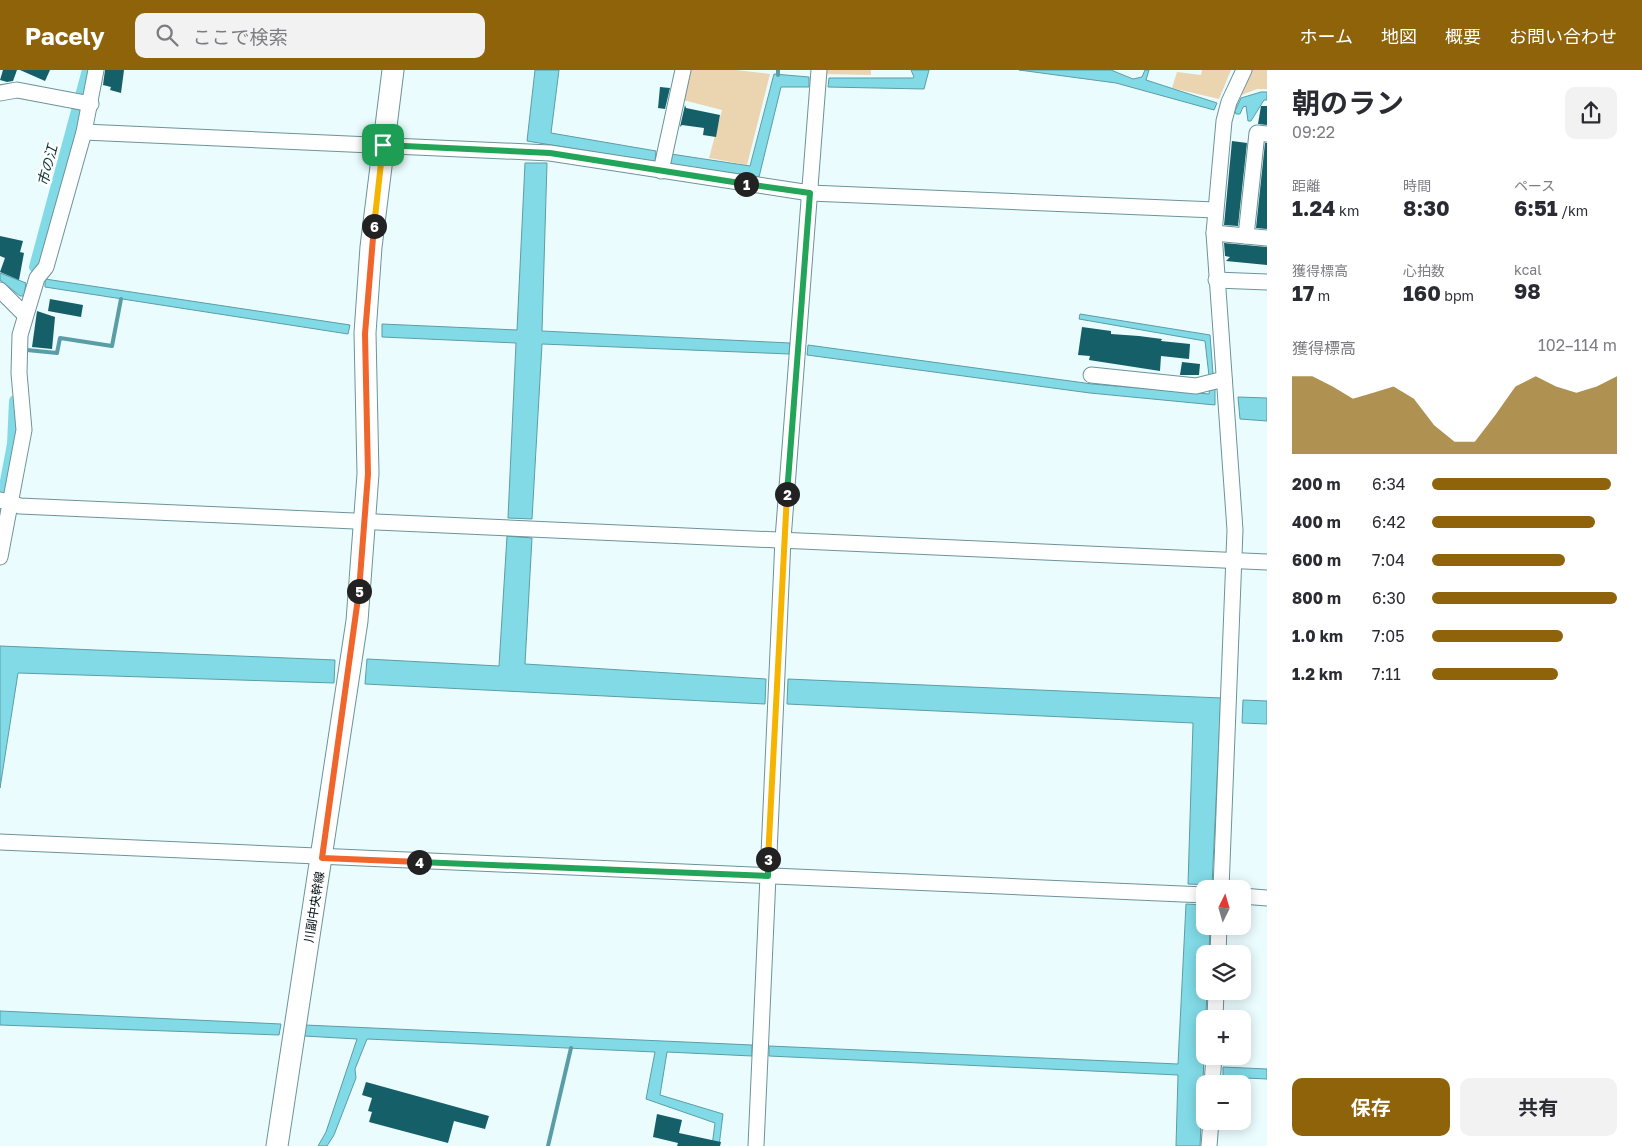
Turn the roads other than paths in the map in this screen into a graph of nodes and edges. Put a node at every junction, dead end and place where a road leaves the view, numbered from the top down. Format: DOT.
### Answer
graph roads {
  1 [pos="96,70"];
  2 [pos="393,70"];
  3 [pos="683,70"];
  4 [pos="820,70"];
  5 [pos="1244,70"];
  6 [pos="0,93"];
  7 [pos="91,104"];
  8 [pos="84,132"];
  9 [pos="1267,134"];
  10 [pos="383,145"];
  11 [pos="661,171"];
  12 [pos="810,193"];
  13 [pos="1215,210"];
  14 [pos="1214,233"];
  15 [pos="1246,236"];
  16 [pos="1267,238"];
  17 [pos="1216,280"];
  18 [pos="1267,282"];
  19 [pos="0,290"];
  20 [pos="24,314"];
  21 [pos="1091,375"];
  22 [pos="1224,379"];
  23 [pos="5,500"];
  24 [pos="365,522"];
  25 [pos="783,539"];
  26 [pos="0,557"];
  27 [pos="1235,561"];
  28 [pos="1267,562"];
  29 [pos="0,842"];
  30 [pos="322,858"];
  31 [pos="768,876"];
  32 [pos="1221,880"];
  33 [pos="1196,895"];
  34 [pos="1251,897"];
  35 [pos="1267,898"];
  36 [pos="1211,1130"];
  37 [pos="276,1146"];
  38 [pos="756,1146"];
  39 [pos="1210,1146"];
  1 -- 7 [label="street"];
  2 -- 10 [label="street, 川副中央幹線"];
  3 -- 11 [label="street"];
  4 -- 12 [label="street"];
  5 -- 13 [label="street"];
  6 -- 7 [label="street"];
  7 -- 8 [label="street"];
  8 -- 10 [label="street"];
  8 -- 20 [label="street"];
  9 -- 15 [label="street"];
  10 -- 11 [label="street"];
  10 -- 24 [label="street, 川副中央幹線"];
  11 -- 12 [label="street"];
  12 -- 13 [label="street"];
  12 -- 25 [label="street"];
  13 -- 14 [label="street"];
  14 -- 15 [label="street"];
  14 -- 17 [label="street"];
  15 -- 16 [label="street"];
  17 -- 18 [label="street"];
  17 -- 22 [label="street"];
  19 -- 20 [label="street"];
  20 -- 23 [label="street"];
  21 -- 22 [label="street"];
  22 -- 27 [label="street"];
  23 -- 24 [label="street"];
  23 -- 26 [label="street"];
  24 -- 25 [label="street"];
  24 -- 30 [label="street, 川副中央幹線"];
  25 -- 27 [label="street"];
  25 -- 31 [label="street"];
  27 -- 28 [label="street"];
  27 -- 32 [label="street"];
  29 -- 30 [label="street"];
  30 -- 31 [label="street"];
  30 -- 37 [label="street, 川副中央幹線"];
  31 -- 33 [label="street"];
  31 -- 38 [label="street"];
  34 -- 35 [label="street"];
  36 -- 39 [label="street"];
}
